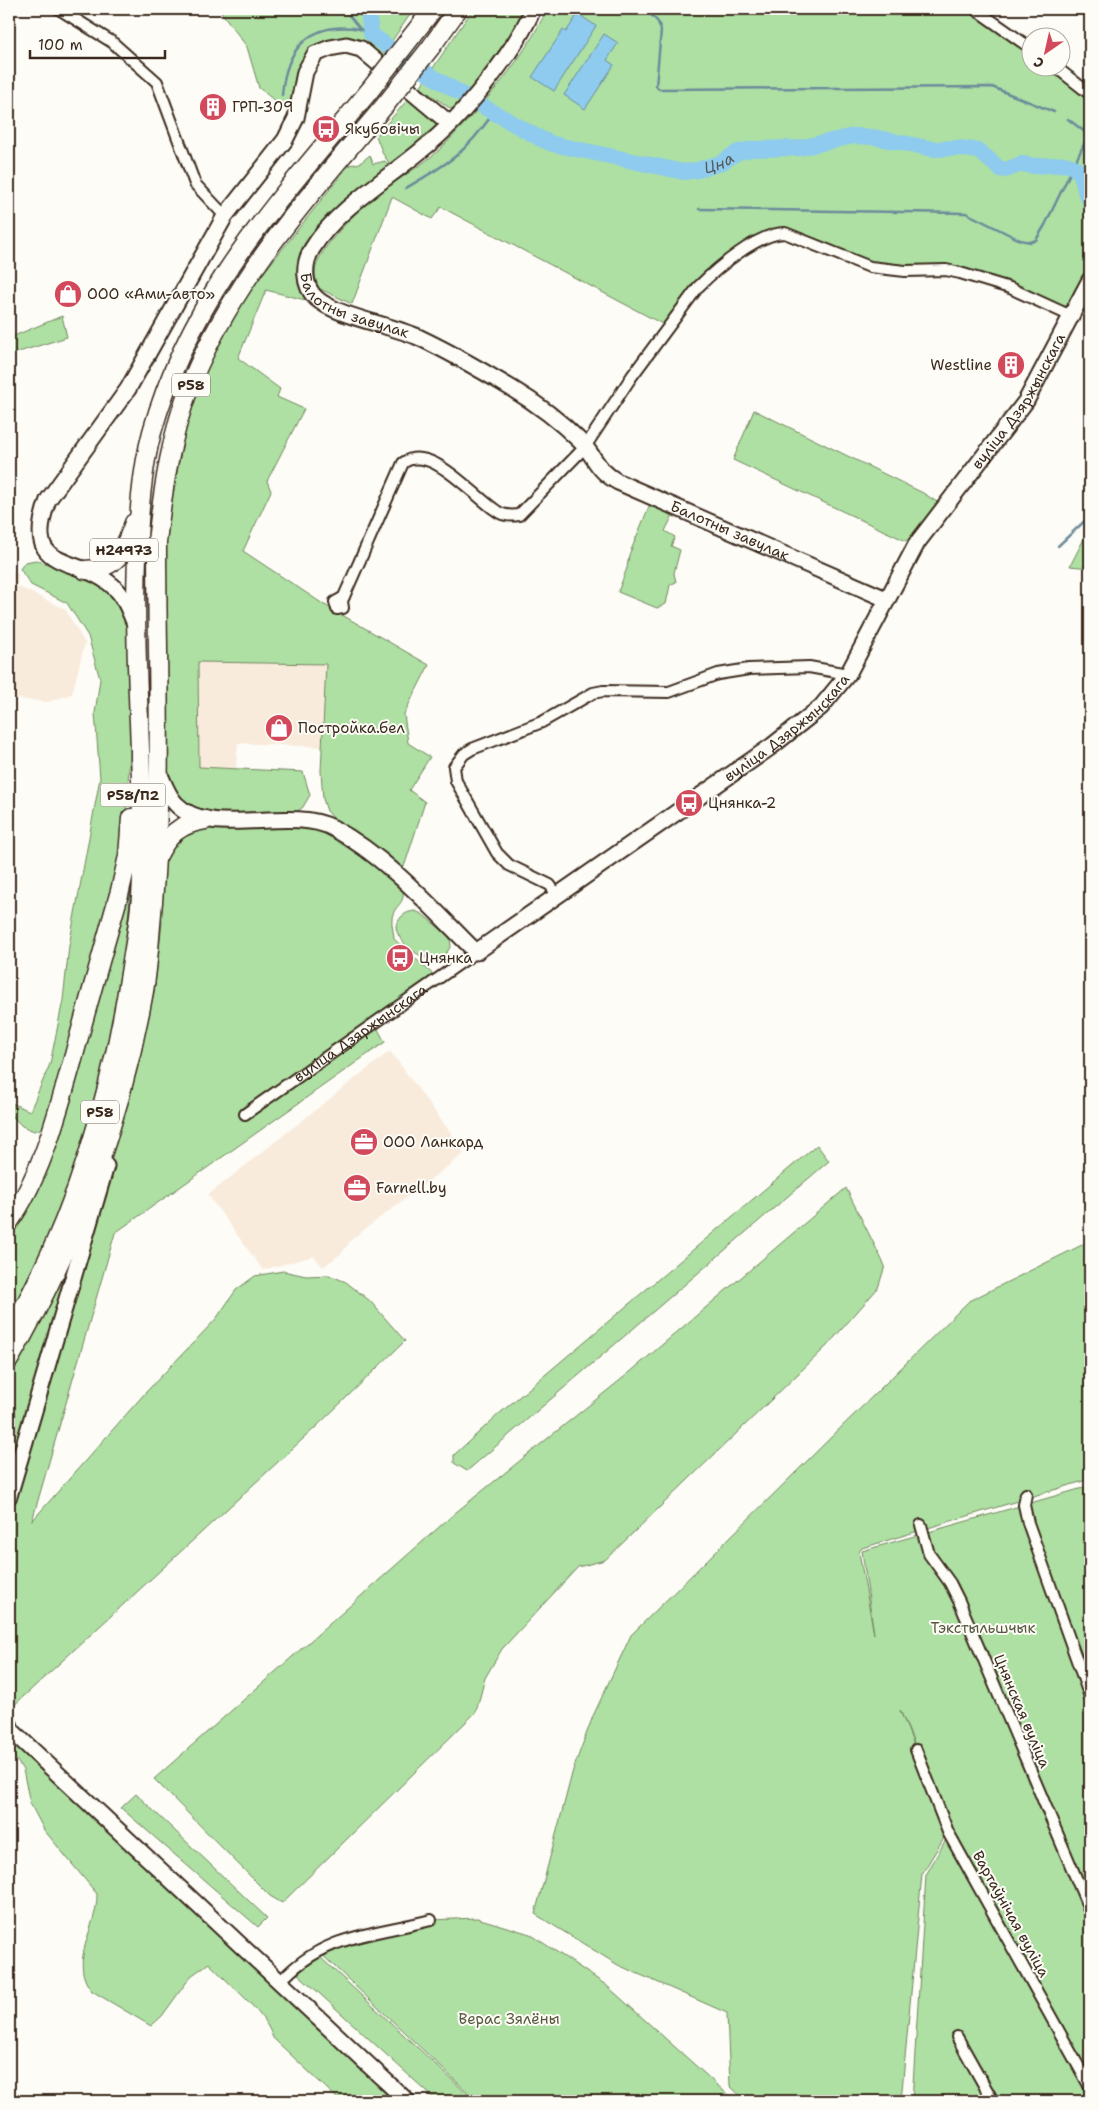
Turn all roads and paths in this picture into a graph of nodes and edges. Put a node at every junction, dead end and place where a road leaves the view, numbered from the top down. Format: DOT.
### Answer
graph roads {
  1 [pos="59,9"];
  2 [pos="433,9"];
  3 [pos="458,9"];
  4 [pos="533,9"];
  5 [pos="975,9"];
  6 [pos="1022,42"];
  7 [pos="1070,78"];
  8 [pos="1090,94"];
  9 [pos="449,123"];
  10 [pos="225,216"];
  11 [pos="1090,280"];
  12 [pos="1071,316"];
  13 [pos="585,447"];
  14 [pos="140,506"];
  15 [pos="85,570"];
  16 [pos="344,597"];
  17 [pos="886,599"];
  18 [pos="135,624"];
  19 [pos="848,674"];
  20 [pos="137,698"];
  21 [pos="158,770"];
  22 [pos="204,820"];
  23 [pos="156,858"];
  24 [pos="557,895"];
  25 [pos="476,952"];
  26 [pos="116,1110"];
  27 [pos="245,1114"];
  28 [pos="9,1222"];
  29 [pos="9,1334"];
  30 [pos="9,1360"];
  31 [pos="1026,1494"];
  32 [pos="9,1496"];
  33 [pos="921,1525"];
  34 [pos="1090,1697"];
  35 [pos="10,1728"];
  36 [pos="916,1750"];
  37 [pos="1090,1911"];
  38 [pos="431,1920"];
  39 [pos="280,1982"];
  40 [pos="957,2037"];
  41 [pos="1090,2087"];
  42 [pos="407,2101"];
  43 [pos="994,2101"];
  1 -- 10 [label="street"];
  2 -- 14 [label="highway, Р58, bridge"];
  3 -- 21 [label="highway, Р58, bridge"];
  4 -- 9 [label="main road, Балотны завулак"];
  5 -- 6 [label="street"];
  7 -- 8 [label="street"];
  9 -- 10 [label="main road"];
  9 -- 13 [label="main road, Балотны завулак"];
  10 -- 15 [label="main road, Н24973"];
  11 -- 12 [label="main road, вуліца Дзяржынскага"];
  12 -- 13 [label="street"];
  12 -- 17 [label="main road, вуліца Дзяржынскага"];
  13 -- 16 [label="street"];
  13 -- 17 [label="main road, Балотны завулак"];
  14 -- 15 [label="highway, Н24973"];
  14 -- 18 [label="highway, Р58"];
  15 -- 18 [label="main road, Н24973"];
  17 -- 19 [label="main road, вуліца Дзяржынскага"];
  18 -- 20 [label="highway, Р58"];
  19 -- 24 [label="main road, вуліца Дзяржынскага"];
  19 -- 24 [label="street"];
  20 -- 28 [label="highway, Р58/П2"];
  20 -- 29 [label="highway, Р58"];
  21 -- 22 [label="main road"];
  21 -- 23 [label="highway, Р58"];
  22 -- 23 [label="highway"];
  22 -- 25 [label="main road"];
  23 -- 26 [label="highway, Р58"];
  24 -- 25 [label="main road, вуліца Дзяржынскага"];
  25 -- 27 [label="street, вуліца Дзяржынскага"];
  26 -- 30 [label="highway, Р58"];
  26 -- 32 [label="main road"];
  31 -- 34 [label="street"];
  33 -- 37 [label="street, Цнянская вуліца"];
  35 -- 39 [label="main road"];
  36 -- 41 [label="street, Вартаўнічая вуліца"];
  38 -- 39 [label="street"];
  39 -- 42 [label="main road"];
  40 -- 43 [label="street"];
}
